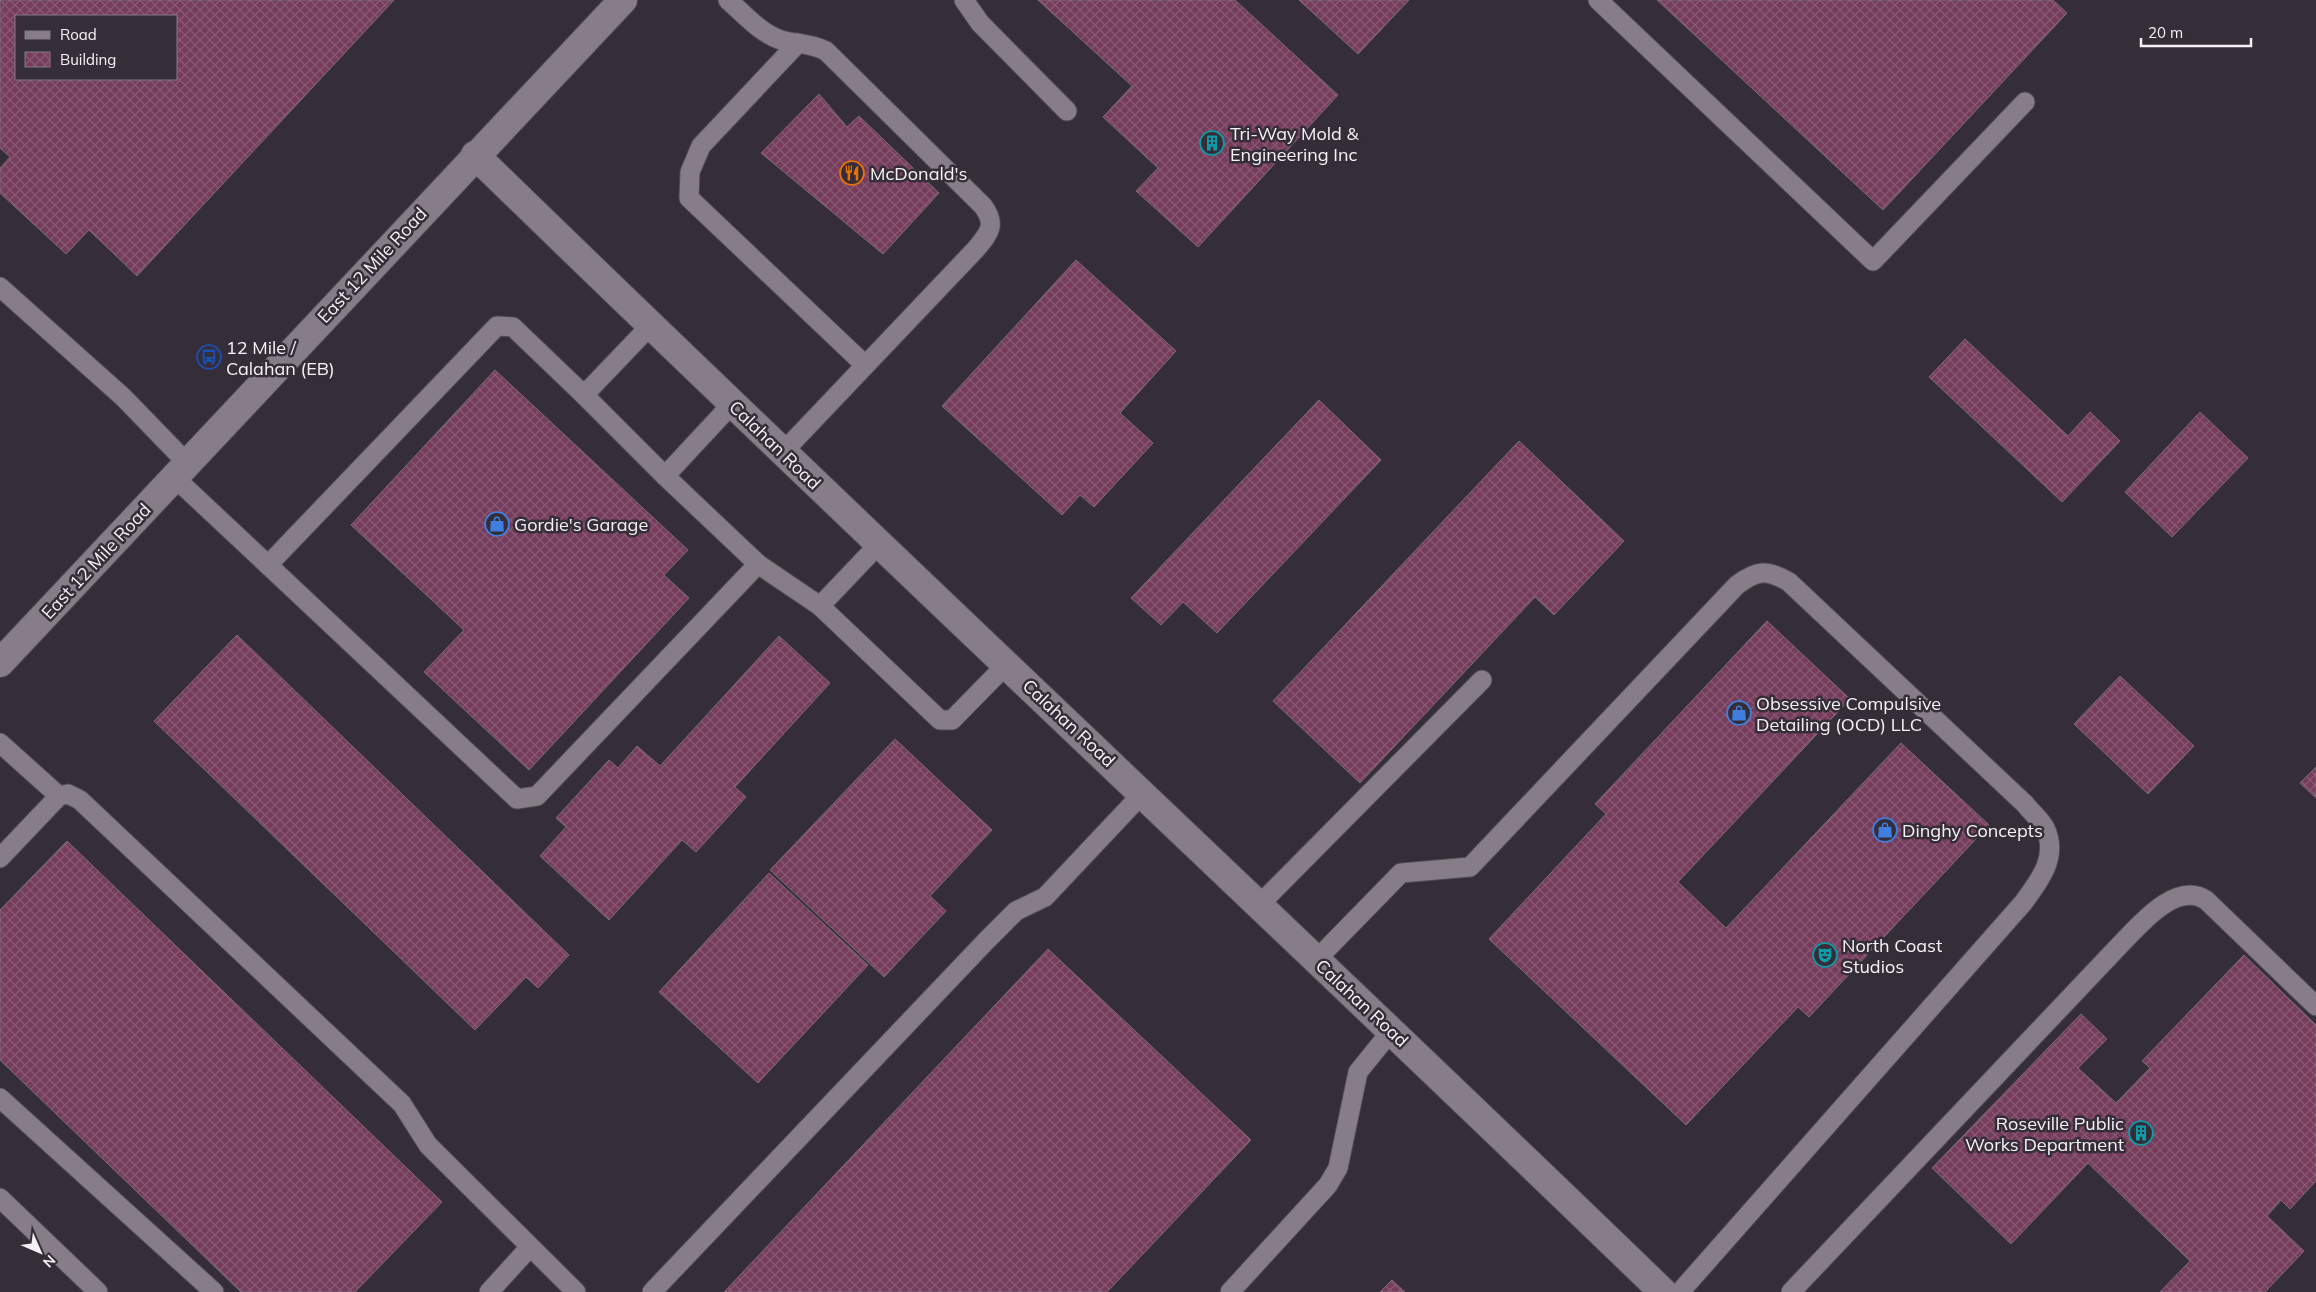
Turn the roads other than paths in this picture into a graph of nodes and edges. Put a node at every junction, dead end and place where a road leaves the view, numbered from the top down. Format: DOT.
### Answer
graph roads {
  1 [pos="623,0"];
  2 [pos="728,0"];
  3 [pos="964,0"];
  4 [pos="1598,0"];
  5 [pos="798,43"];
  6 [pos="2025,102"];
  7 [pos="1067,111"];
  8 [pos="475,155"];
  9 [pos="0,287"];
  10 [pos="652,325"];
  11 [pos="865,365"];
  12 [pos="584,395"];
  13 [pos="732,404"];
  14 [pos="782,452"];
  15 [pos="180,470"];
  16 [pos="665,476"];
  17 [pos="879,544"];
  18 [pos="758,564"];
  19 [pos="268,565"];
  20 [pos="820,606"];
  21 [pos="0,663"];
  22 [pos="1007,664"];
  23 [pos="1482,680"];
  24 [pos="0,743"];
  25 [pos="1144,793"];
  26 [pos="59,796"];
  27 [pos="0,858"];
  28 [pos="1259,905"];
  29 [pos="1316,960"];
  30 [pos="2316,1006"];
  31 [pos="1392,1030"];
  32 [pos="0,1098"];
  33 [pos="0,1198"];
  34 [pos="530,1247"];
  35 [pos="98,1292"];
  36 [pos="214,1292"];
  37 [pos="489,1292"];
  38 [pos="576,1292"];
  39 [pos="652,1292"];
  40 [pos="1230,1292"];
  41 [pos="1663,1292"];
  42 [pos="1680,1292"];
  43 [pos="1790,1292"];
  1 -- 8 [label="street, East 12 Mile Road"];
  2 -- 5 [label="lane"];
  3 -- 7 [label="lane"];
  4 -- 6 [label="lane"];
  5 -- 11 [label="lane"];
  5 -- 11 [label="lane"];
  8 -- 10 [label="street, Calahan Road"];
  8 -- 15 [label="street, East 12 Mile Road"];
  9 -- 15 [label="lane"];
  10 -- 12 [label="lane"];
  10 -- 13 [label="street, Calahan Road"];
  11 -- 14 [label="lane"];
  12 -- 16 [label="lane"];
  12 -- 19 [label="lane"];
  13 -- 14 [label="street, Calahan Road"];
  13 -- 16 [label="lane"];
  14 -- 17 [label="street, Calahan Road"];
  15 -- 19 [label="lane"];
  15 -- 21 [label="street, East 12 Mile Road"];
  16 -- 18 [label="lane"];
  17 -- 20 [label="lane"];
  17 -- 22 [label="street, Calahan Road"];
  18 -- 19 [label="lane"];
  18 -- 20 [label="lane"];
  20 -- 22 [label="lane"];
  22 -- 25 [label="street, Calahan Road"];
  23 -- 28 [label="lane"];
  24 -- 26 [label="lane"];
  25 -- 28 [label="street, Calahan Road"];
  25 -- 39 [label="lane"];
  26 -- 27 [label="lane"];
  26 -- 34 [label="lane"];
  28 -- 29 [label="street, Calahan Road"];
  29 -- 31 [label="street, Calahan Road"];
  29 -- 42 [label="lane"];
  30 -- 43 [label="lane"];
  31 -- 40 [label="lane"];
  31 -- 41 [label="street, Calahan Road"];
  32 -- 36 [label="lane"];
  33 -- 35 [label="lane"];
  34 -- 37 [label="lane"];
  34 -- 38 [label="lane"];
}
